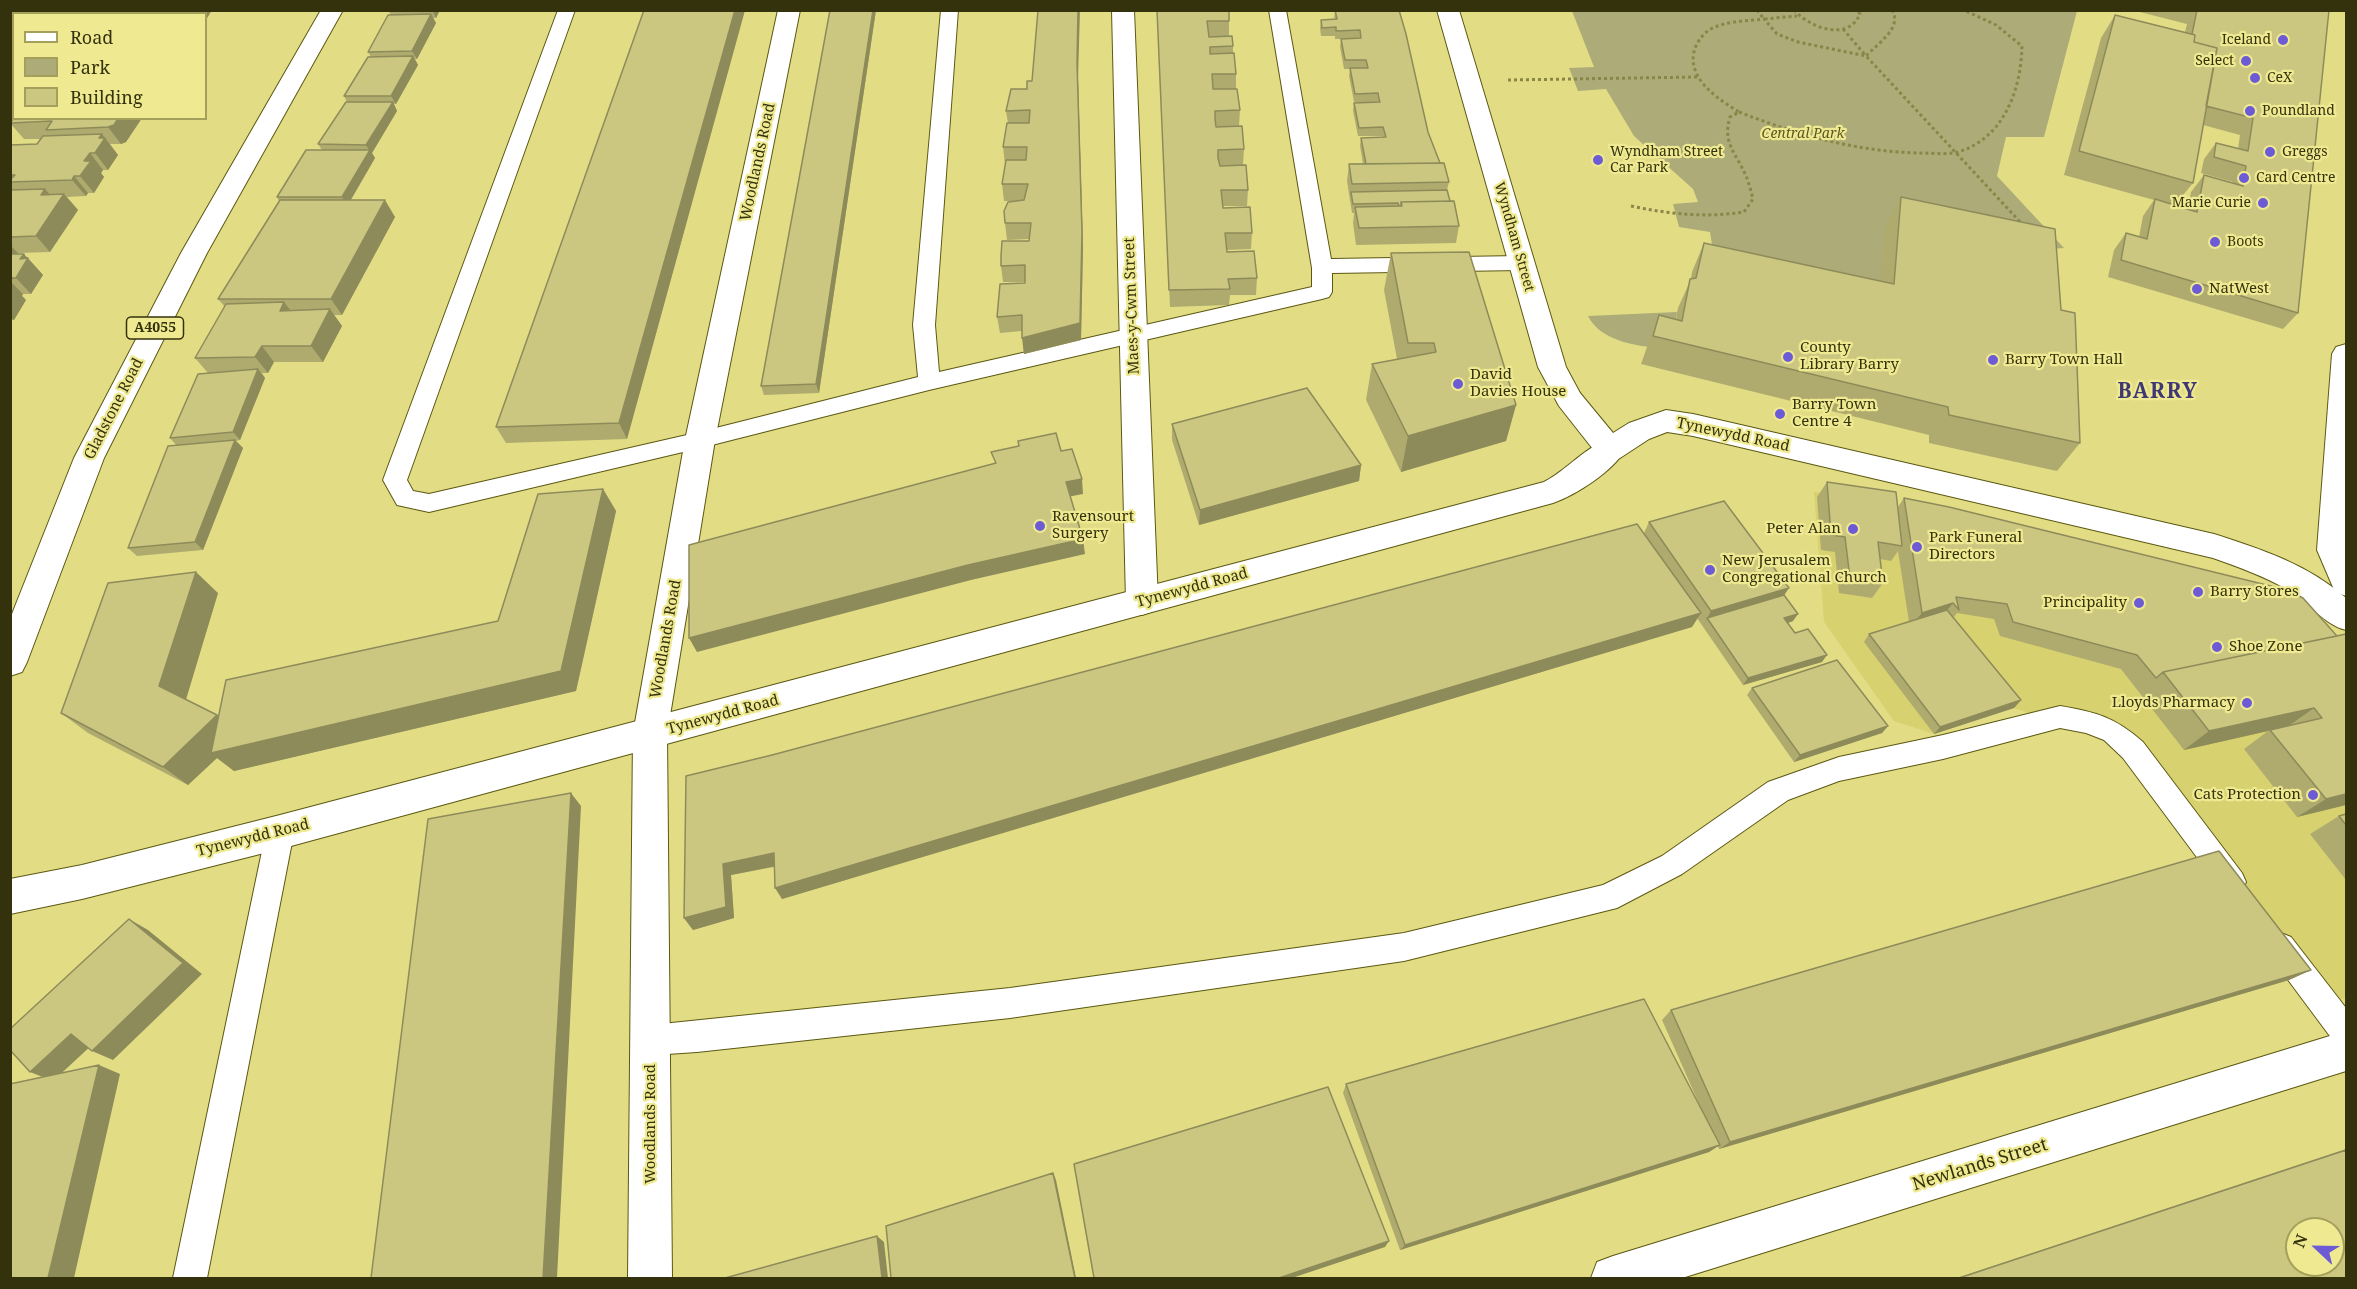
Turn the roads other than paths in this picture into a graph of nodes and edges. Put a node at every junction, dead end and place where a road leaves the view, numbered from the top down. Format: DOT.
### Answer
graph roads {
  1 [pos="332,10"];
  2 [pos="567,10"];
  3 [pos="789,10"];
  4 [pos="950,10"];
  5 [pos="1123,10"];
  6 [pos="1277,10"];
  7 [pos="1448,10"];
  8 [pos="1521,263"];
  9 [pos="1321,266"];
  10 [pos="1133,335"];
  11 [pos="2346,354"];
  12 [pos="929,382"];
  13 [pos="700,440"];
  14 [pos="1610,450"];
  15 [pos="2346,583"];
  16 [pos="1142,602"];
  17 [pos="2346,617"];
  18 [pos="10,662"];
  19 [pos="651,734"];
  20 [pos="280,832"];
  21 [pos="10,897"];
  22 [pos="2247,901"];
  23 [pos="2268,929"];
  24 [pos="2346,1032"];
  25 [pos="652,1040"];
  26 [pos="2346,1051"];
  27 [pos="190,1278"];
  28 [pos="650,1278"];
  29 [pos="1613,1278"];
  1 -- 18 [label="street, Gladstone Road / A4055"];
  2 -- 13 [label="lane"];
  3 -- 13 [label="street, Woodlands Road"];
  4 -- 12 [label="lane"];
  5 -- 10 [label="street, Maes-y-Cwm Street"];
  6 -- 9 [label="lane"];
  7 -- 8 [label="street, Wyndham Street"];
  8 -- 9 [label="lane"];
  8 -- 14 [label="street, Wyndham Street"];
  9 -- 10 [label="lane"];
  10 -- 12 [label="lane"];
  10 -- 16 [label="street, Maes-y-Cwm Street"];
  11 -- 15 [label="street"];
  12 -- 13 [label="lane"];
  13 -- 19 [label="street, Woodlands Road"];
  14 -- 16 [label="street, Tynewydd Road"];
  14 -- 17 [label="street, Tynewydd Road"];
  16 -- 19 [label="street, Tynewydd Road"];
  19 -- 20 [label="street, Tynewydd Road"];
  19 -- 25 [label="street, Woodlands Road"];
  20 -- 21 [label="street, Tynewydd Road"];
  20 -- 27 [label="lane"];
  22 -- 25 [label="lane"];
  23 -- 24 [label="lane"];
  25 -- 28 [label="street, Woodlands Road"];
  26 -- 29 [label="street, Newlands Street"];
}
